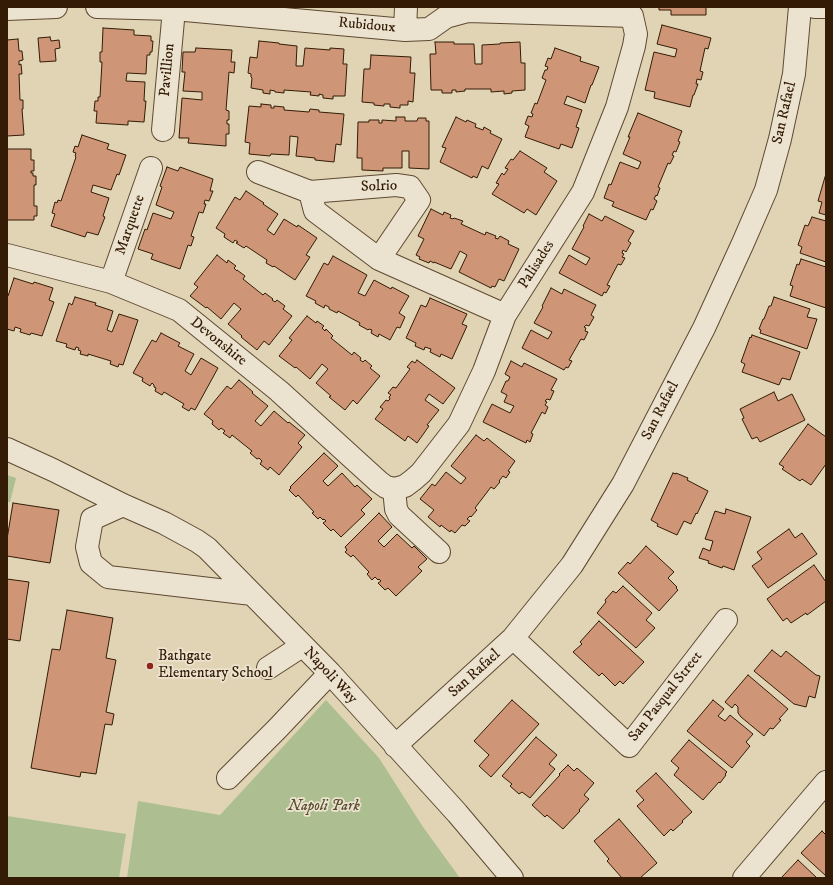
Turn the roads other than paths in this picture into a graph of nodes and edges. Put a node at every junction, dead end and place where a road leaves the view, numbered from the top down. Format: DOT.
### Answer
graph roads {
  1 [pos="56,7"];
  2 [pos="97,7"];
  3 [pos="406,7"];
  4 [pos="800,7"];
  5 [pos="815,7"];
  6 [pos="826,7"];
  7 [pos="7,9"];
  8 [pos="174,9"];
  9 [pos="635,12"];
  10 [pos="405,30"];
  11 [pos="163,130"];
  12 [pos="151,168"];
  13 [pos="258,172"];
  14 [pos="310,192"];
  15 [pos="7,255"];
  16 [pos="379,259"];
  17 [pos="111,282"];
  18 [pos="505,315"];
  19 [pos="7,449"];
  20 [pos="394,489"];
  21 [pos="123,505"];
  22 [pos="439,552"];
  23 [pos="252,594"];
  24 [pos="726,620"];
  25 [pos="513,638"];
  26 [pos="302,646"];
  27 [pos="268,668"];
  28 [pos="330,673"];
  29 [pos="395,746"];
  30 [pos="228,778"];
  31 [pos="826,782"];
  32 [pos="512,878"];
  33 [pos="744,878"];
  1 -- 7 [label="street"];
  2 -- 8 [label="street, Rubidoux"];
  3 -- 10 [label="street"];
  4 -- 25 [label="street, San Rafael"];
  5 -- 6 [label="street"];
  8 -- 10 [label="street, Rubidoux"];
  8 -- 11 [label="street, Pavillion"];
  9 -- 10 [label="street, Rubidoux"];
  9 -- 18 [label="street, Palisades"];
  12 -- 17 [label="street, Marquette"];
  13 -- 14 [label="street, Solrio"];
  14 -- 16 [label="street"];
  14 -- 16 [label="street, Solrio"];
  15 -- 17 [label="street, Devonshire"];
  16 -- 18 [label="street"];
  17 -- 20 [label="street, Devonshire"];
  18 -- 20 [label="street, Palisades"];
  19 -- 21 [label="street, Napoli Way"];
  20 -- 22 [label="street"];
  21 -- 23 [label="street, Napoli Way"];
  21 -- 23 [label="street"];
  23 -- 26 [label="street, Napoli Way"];
  24 -- 25 [label="street, San Pasqual Street"];
  25 -- 29 [label="street, San Rafael"];
  26 -- 27 [label="street"];
  26 -- 28 [label="street, Napoli Way"];
  28 -- 29 [label="street, Napoli Way"];
  28 -- 30 [label="street"];
  29 -- 32 [label="street, Napoli Way"];
  31 -- 33 [label="street"];
}
